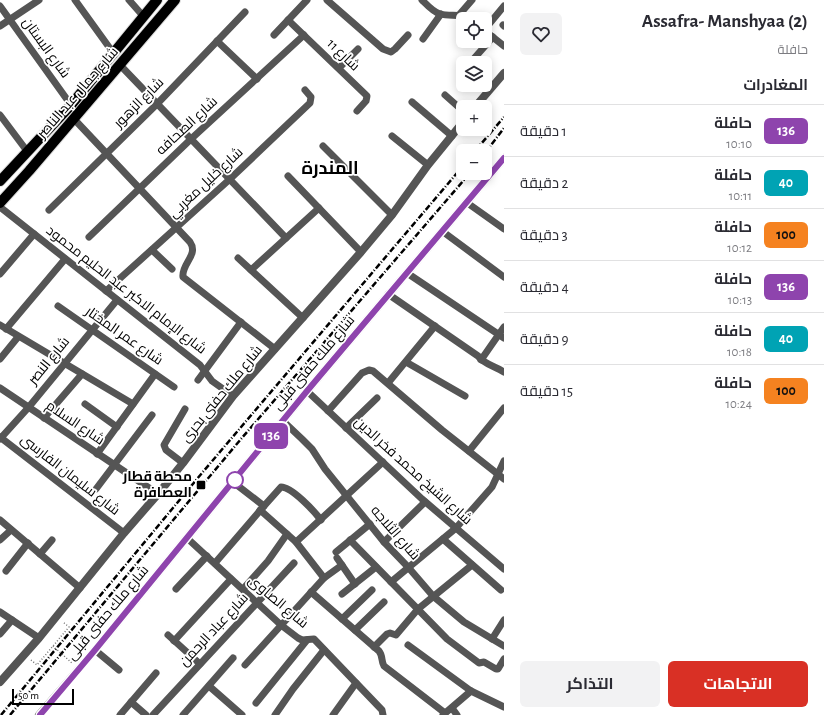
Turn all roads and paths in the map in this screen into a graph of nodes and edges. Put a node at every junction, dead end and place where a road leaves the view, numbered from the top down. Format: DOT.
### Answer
graph roads {
  1 [pos="39,0"];
  2 [pos="128,0"];
  3 [pos="157,0"];
  4 [pos="175,0"];
  5 [pos="307,0"];
  6 [pos="327,0"];
  7 [pos="422,0"];
  8 [pos="472,0"];
  9 [pos="78,1"];
  10 [pos="0,6"];
  11 [pos="504,6"];
  12 [pos="245,12"];
  13 [pos="462,12"];
  14 [pos="440,14"];
  15 [pos="456,15"];
  16 [pos="144,17"];
  17 [pos="10,20"];
  18 [pos="288,20"];
  19 [pos="492,21"];
  20 [pos="0,26"];
  21 [pos="274,35"];
  22 [pos="304,35"];
  23 [pos="408,35"];
  24 [pos="493,38"];
  25 [pos="423,39"];
  26 [pos="217,42"];
  27 [pos="504,46"];
  28 [pos="358,49"];
  29 [pos="114,54"];
  30 [pos="476,56"];
  31 [pos="120,65"];
  32 [pos="339,68"];
  33 [pos="504,73"];
  34 [pos="257,79"];
  35 [pos="305,90"];
  36 [pos="445,95"];
  37 [pos="481,100"];
  38 [pos="412,102"];
  39 [pos="157,104"];
  40 [pos="71,105"];
  41 [pos="456,105"];
  42 [pos="357,111"];
  43 [pos="0,115"];
  44 [pos="74,119"];
  45 [pos="456,131"];
  46 [pos="392,136"];
  47 [pos="452,136"];
  48 [pos="191,139"];
  49 [pos="324,146"];
  50 [pos="27,152"];
  51 [pos="107,154"];
  52 [pos="504,158"];
  53 [pos="428,165"];
  54 [pos="501,167"];
  55 [pos="288,176"];
  56 [pos="230,179"];
  57 [pos="0,181"];
  58 [pos="140,188"];
  59 [pos="466,202"];
  60 [pos="0,204"];
  61 [pos="0,207"];
  62 [pos="319,208"];
  63 [pos="49,210"];
  64 [pos="392,215"];
  65 [pos="177,228"];
  66 [pos="504,229"];
  67 [pos="442,231"];
  68 [pos="34,234"];
  69 [pos="89,237"];
  70 [pos="286,238"];
  71 [pos="152,250"];
  72 [pos="361,252"];
  73 [pos="238,258"];
  74 [pos="65,259"];
  75 [pos="172,269"];
  76 [pos="251,270"];
  77 [pos="407,273"];
  78 [pos="0,274"];
  79 [pos="504,277"];
  80 [pos="106,291"];
  81 [pos="388,294"];
  82 [pos="117,300"];
  83 [pos="58,306"];
  84 [pos="303,318"];
  85 [pos="241,322"];
  86 [pos="435,326"];
  87 [pos="3,327"];
  88 [pos="504,327"];
  89 [pos="93,329"];
  90 [pos="18,336"];
  91 [pos="502,336"];
  92 [pos="275,349"];
  93 [pos="0,359"];
  94 [pos="481,360"];
  95 [pos="406,362"];
  96 [pos="65,363"];
  97 [pos="206,371"];
  98 [pos="504,372"];
  99 [pos="82,374"];
  100 [pos="156,374"];
  101 [pos="198,380"];
  102 [pos="388,383"];
  103 [pos="174,387"];
  104 [pos="0,388"];
  105 [pos="307,391"];
  106 [pos="233,396"];
  107 [pos="465,396"];
  108 [pos="377,398"];
  109 [pos="85,404"];
  110 [pos="134,404"];
  111 [pos="28,408"];
  112 [pos="504,408"];
  113 [pos="185,409"];
  114 [pos="328,411"];
  115 [pos="152,416"];
  116 [pos="44,418"];
  117 [pos="283,421"];
  118 [pos="117,428"];
  119 [pos="346,428"];
  120 [pos="0,438"];
  121 [pos="469,451"];
  122 [pos="97,454"];
  123 [pos="504,461"];
  124 [pos="382,462"];
  125 [pos="183,463"];
  126 [pos="115,466"];
  127 [pos="501,476"];
  128 [pos="233,482"];
  129 [pos="96,489"];
  130 [pos="158,494"];
  131 [pos="347,496"];
  132 [pos="425,502"];
  133 [pos="262,508"];
  134 [pos="0,520"];
  135 [pos="321,520"];
  136 [pos="370,524"];
  137 [pos="456,528"];
  138 [pos="11,530"];
  139 [pos="124,533"];
  140 [pos="287,534"];
  141 [pos="187,538"];
  142 [pos="443,539"];
  143 [pos="0,540"];
  144 [pos="52,540"];
  145 [pos="350,540"];
  146 [pos="296,542"];
  147 [pos="384,542"];
  148 [pos="28,543"];
  149 [pos="40,554"];
  150 [pos="207,556"];
  151 [pos="294,562"];
  152 [pos="215,564"];
  153 [pos="342,565"];
  154 [pos="472,565"];
  155 [pos="376,567"];
  156 [pos="408,567"];
  157 [pos="504,569"];
  158 [pos="6,571"];
  159 [pos="324,578"];
  160 [pos="231,579"];
  161 [pos="391,582"];
  162 [pos="355,584"];
  163 [pos="80,588"];
  164 [pos="176,589"];
  165 [pos="243,589"];
  166 [pos="372,590"];
  167 [pos="502,590"];
  168 [pos="311,592"];
  169 [pos="342,594"];
  170 [pos="433,596"];
  171 [pos="257,602"];
  172 [pos="384,602"];
  173 [pos="418,609"];
  174 [pos="0,612"];
  175 [pos="342,619"];
  176 [pos="12,620"];
  177 [pos="503,623"];
  178 [pos="281,625"];
  179 [pos="69,627"];
  180 [pos="355,630"];
  181 [pos="0,634"];
  182 [pos="168,635"];
  183 [pos="39,638"];
  184 [pos="492,639"];
  185 [pos="307,640"];
  186 [pos="174,641"];
  187 [pos="408,645"];
  188 [pos="53,646"];
  189 [pos="504,646"];
  190 [pos="374,647"];
  191 [pos="95,650"];
  192 [pos="324,650"];
  193 [pos="234,658"];
  194 [pos="504,659"];
  195 [pos="73,664"];
  196 [pos="200,664"];
  197 [pos="36,665"];
  198 [pos="244,665"];
  199 [pos="119,670"];
  200 [pos="156,674"];
  201 [pos="0,682"];
  202 [pos="356,683"];
  203 [pos="208,686"];
  204 [pos="471,691"];
  205 [pos="131,702"];
  206 [pos="256,703"];
  207 [pos="504,707"];
  208 [pos="452,708"];
  209 [pos="444,714"];
  210 [pos="40,715"];
  211 [pos="120,715"];
  212 [pos="146,715"];
  213 [pos="153,715"];
  214 [pos="183,715"];
  215 [pos="242,715"];
  216 [pos="275,715"];
  217 [pos="333,715"];
  218 [pos="383,715"];
  219 [pos="457,715"];
  1 -- 17 [label="street"];
  2 -- 16 [label="street"];
  3 -- 16 [label="main road, شارع جمال عبد الناصر"];
  4 -- 31 [label="main road, شارع جمال عبد الناصر"];
  5 -- 18 [label="street"];
  6 -- 23 [label="street"];
  7 -- 14 [label="street"];
  8 -- 13 [label="street"];
  9 -- 29 [label="street"];
  10 -- 17 [label="street, شارع البستان"];
  11 -- 19 [label="street"];
  12 -- 26 [label="street, شارع الزهور"];
  14 -- 15 [label="street"];
  14 -- 25 [label="street"];
  16 -- 29 [label="main road, شارع جمال عبد الناصر"];
  17 -- 20 [label="street"];
  17 -- 40 [label="street, شارع البستان"];
  18 -- 21 [label="street"];
  18 -- 22 [label="street, شارع 11"];
  22 -- 32 [label="street, شارع 11"];
  22 -- 34 [label="street, شارع الصحافه"];
  24 -- 27 [label="street"];
  24 -- 30 [label="street"];
  26 -- 34 [label="street"];
  26 -- 39 [label="street, شارع الزهور"];
  28 -- 32 [label="street"];
  29 -- 40 [label="main road, شارع جمال عبد الناصر"];
  31 -- 39 [label="street"];
  31 -- 44 [label="main road, شارع جمال عبد الناصر"];
  32 -- 42 [label="street, شارع 11"];
  33 -- 37 [label="street"];
  34 -- 48 [label="street, شارع الصحافه"];
  35 -- 56 [label="street, شارع خليل مغربي"];
  36 -- 41 [label="street"];
  38 -- 47 [label="street"];
  39 -- 48 [label="street"];
  39 -- 51 [label="street, شارع الزهور"];
  40 -- 50 [label="main road, شارع جمال عبد الناصر"];
  43 -- 50 [label="street"];
  44 -- 51 [label="street"];
  44 -- 60 [label="main road, شارع جمال عبد الناصر"];
  45 -- 47 [label="street, شارع ملك حفنى بحرى"];
  46 -- 53 [label="street"];
  47 -- 53 [label="street, شارع ملك حفنى بحرى"];
  48 -- 56 [label="street"];
  48 -- 58 [label="street, شارع الصحافه"];
  49 -- 64 [label="street"];
  50 -- 57 [label="main road, شارع جمال عبد الناصر"];
  51 -- 58 [label="street"];
  51 -- 63 [label="street, شارع الزهور"];
  52 -- 54 [label="street, شارع ملك حفنى قبلى"];
  53 -- 64 [label="street, شارع ملك حفنى بحرى"];
  54 -- 59 [label="street, شارع ملك حفنى قبلى"];
  55 -- 62 [label="street"];
  56 -- 65 [label="street, شارع خليل مغربي"];
  56 -- 70 [label="street"];
  58 -- 65 [label="street"];
  58 -- 69 [label="street, شارع الصحافه"];
  59 -- 66 [label="street"];
  59 -- 67 [label="street, شارع ملك حفنى قبلى"];
  61 -- 68 [label="street, شارع الإمام الاكبر عبد الحليم محمود"];
  62 -- 70 [label="street"];
  62 -- 72 [label="street"];
  64 -- 72 [label="street, شارع ملك حفنى بحرى"];
  65 -- 71 [label="street, شارع خليل مغربي"];
  65 -- 85 [label="street"];
  67 -- 77 [label="street, شارع ملك حفنى قبلى"];
  67 -- 79 [label="street"];
  68 -- 74 [label="street, شارع الإمام الاكبر عبد الحليم محمود"];
  68 -- 78 [label="street"];
  70 -- 76 [label="street"];
  71 -- 75 [label="street"];
  71 -- 80 [label="street, شارع خليل مغربي"];
  72 -- 84 [label="street, شارع ملك حفنى بحرى"];
  73 -- 76 [label="street"];
  74 -- 80 [label="street, شارع الإمام الاكبر عبد الحليم محمود"];
  74 -- 87 [label="street"];
  76 -- 84 [label="street"];
  77 -- 81 [label="street, شارع ملك حفنى قبلى"];
  77 -- 91 [label="street"];
  80 -- 82 [label="street, شارع الإمام الاكبر عبد الحليم محمود"];
  81 -- 86 [label="street"];
  81 -- 105 [label="street, شارع ملك حفنى قبلى"];
  82 -- 89 [label="street, شارع النصر"];
  82 -- 97 [label="street, شارع الإمام الاكبر عبد الحليم محمود"];
  83 -- 89 [label="street, شارع عمر المختار"];
  84 -- 92 [label="street, شارع ملك حفنى بحرى"];
  85 -- 92 [label="street"];
  85 -- 97 [label="street"];
  86 -- 94 [label="street"];
  86 -- 95 [label="street"];
  87 -- 90 [label="street"];
  88 -- 91 [label="street"];
  89 -- 96 [label="street, شارع النصر"];
  89 -- 100 [label="street, شارع عمر المختار"];
  90 -- 93 [label="street"];
  90 -- 96 [label="street"];
  91 -- 94 [label="street"];
  92 -- 106 [label="street, شارع ملك حفنى بحرى"];
  94 -- 98 [label="street"];
  95 -- 102 [label="street"];
  95 -- 107 [label="street"];
  96 -- 99 [label="street"];
  96 -- 111 [label="street, شارع النصر"];
  97 -- 101 [label="street"];
  97 -- 106 [label="street, شارع الإمام الاكبر عبد الحليم محمود"];
  99 -- 110 [label="street"];
  99 -- 116 [label="street"];
  100 -- 103 [label="street, شارع عمر المختار"];
  100 -- 110 [label="street"];
  102 -- 114 [label="street"];
  102 -- 121 [label="street"];
  104 -- 111 [label="street, شارع السلام"];
  105 -- 114 [label="street, شارع الشيخ محمد فخر الدين"];
  105 -- 117 [label="street, شارع ملك حفنى قبلى"];
  106 -- 125 [label="street, شارع ملك حفنى بحرى"];
  108 -- 119 [label="street"];
  109 -- 118 [label="street"];
  110 -- 118 [label="street"];
  111 -- 116 [label="street, شارع السلام"];
  111 -- 120 [label="street, شارع النصر"];
  112 -- 121 [label="street"];
  113 -- 125 [label="street"];
  114 -- 119 [label="street, شارع الشيخ محمد فخر الدين"];
  115 -- 126 [label="street"];
  116 -- 122 [label="street, شارع السلام"];
  117 -- 128 [label="street, شارع ملك حفنى قبلى"];
  117 -- 131 [label="street, شارع الثلاجه"];
  118 -- 122 [label="street"];
  119 -- 124 [label="street, شارع الشيخ محمد فخر الدين"];
  120 -- 139 [label="street, شارع سليمان الفارسى"];
  121 -- 127 [label="street"];
  122 -- 126 [label="street, شارع السلام"];
  123 -- 127 [label="street"];
  124 -- 131 [label="street"];
  124 -- 132 [label="street, شارع الشيخ محمد فخر الدين"];
  125 -- 130 [label="street, شارع ملك حفنى بحرى"];
  126 -- 129 [label="street"];
  126 -- 130 [label="street, شارع السلام"];
  127 -- 137 [label="street"];
  128 -- 133 [label="street"];
  128 -- 141 [label="street, شارع ملك حفنى قبلى"];
  130 -- 139 [label="street, شارع ملك حفنى بحرى"];
  131 -- 135 [label="street"];
  131 -- 136 [label="street, شارع الثلاجه"];
  132 -- 137 [label="street, شارع الشيخ محمد فخر الدين"];
  132 -- 147 [label="street"];
  133 -- 135 [label="street"];
  133 -- 140 [label="street"];
  133 -- 152 [label="street"];
  134 -- 138 [label="street"];
  135 -- 146 [label="street"];
  136 -- 145 [label="street"];
  136 -- 147 [label="street, شارع الثلاجه"];
  137 -- 142 [label="street"];
  137 -- 157 [label="street, شارع الشيخ محمد فخر الدين"];
  138 -- 143 [label="street"];
  138 -- 148 [label="street"];
  139 -- 163 [label="street, شارع ملك حفنى بحرى"];
  140 -- 146 [label="street"];
  140 -- 165 [label="street"];
  141 -- 150 [label="street, شارع الصاوى"];
  141 -- 191 [label="street, شارع ملك حفنى قبلى"];
  142 -- 154 [label="street"];
  142 -- 156 [label="street"];
  144 -- 149 [label="street"];
  145 -- 153 [label="street"];
  145 -- 155 [label="street"];
  146 -- 159 [label="street"];
  147 -- 156 [label="street, شارع الثلاجه"];
  148 -- 149 [label="street"];
  148 -- 158 [label="street"];
  149 -- 163 [label="street"];
  150 -- 152 [label="street, شارع الصاوى"];
  150 -- 164 [label="street"];
  151 -- 171 [label="street, شارع عباد الرحمن"];
  152 -- 160 [label="street, شارع الصاوى"];
  153 -- 159 [label="street"];
  153 -- 162 [label="street"];
  154 -- 167 [label="street"];
  154 -- 170 [label="street"];
  155 -- 161 [label="street"];
  155 -- 162 [label="street"];
  156 -- 161 [label="street"];
  156 -- 170 [label="street, شارع الثلاجه"];
  159 -- 168 [label="street"];
  160 -- 165 [label="street, شارع الصاوى"];
  160 -- 186 [label="street"];
  161 -- 173 [label="street"];
  162 -- 169 [label="street"];
  163 -- 183 [label="street, شارع ملك حفنى بحرى"];
  165 -- 171 [label="street, شارع الصاوى"];
  166 -- 175 [label="street"];
  168 -- 175 [label="street"];
  168 -- 178 [label="street"];
  170 -- 173 [label="street"];
  170 -- 184 [label="street, شارع الثلاجه"];
  171 -- 178 [label="street, شارع الصاوى"];
  171 -- 196 [label="street, شارع عباد الرحمن"];
  172 -- 180 [label="street"];
  173 -- 190 [label="street"];
  173 -- 194 [label="street"];
  174 -- 176 [label="street"];
  175 -- 180 [label="street"];
  176 -- 181 [label="street"];
  176 -- 183 [label="street"];
  177 -- 184 [label="street"];
  178 -- 185 [label="street, شارع الصاوى"];
  178 -- 198 [label="street"];
  179 -- 188 [label="path"];
  180 -- 190 [label="street"];
  182 -- 186 [label="street"];
  183 -- 201 [label="street, شارع ملك حفنى بحرى"];
  184 -- 189 [label="street, شارع الثلاجه"];
  185 -- 192 [label="street, شارع الصاوى"];
  185 -- 206 [label="street"];
  186 -- 196 [label="street"];
  187 -- 204 [label="street"];
  188 -- 195 [label="path, bridge"];
  188 -- 197 [label="path"];
  190 -- 209 [label="street"];
  191 -- 199 [label="street"];
  191 -- 210 [label="street, شارع ملك حفنى قبلى"];
  192 -- 202 [label="street, شارع الصاوى"];
  192 -- 216 [label="street"];
  193 -- 203 [label="street"];
  196 -- 213 [label="street, شارع عباد الرحمن"];
  200 -- 205 [label="street"];
  202 -- 217 [label="street"];
  202 -- 218 [label="street, شارع الصاوى"];
  203 -- 214 [label="street"];
  203 -- 215 [label="street"];
  204 -- 207 [label="street"];
  204 -- 208 [label="street"];
  205 -- 211 [label="street"];
  205 -- 212 [label="street"];
  208 -- 209 [label="street"];
  208 -- 219 [label="street"];
}
